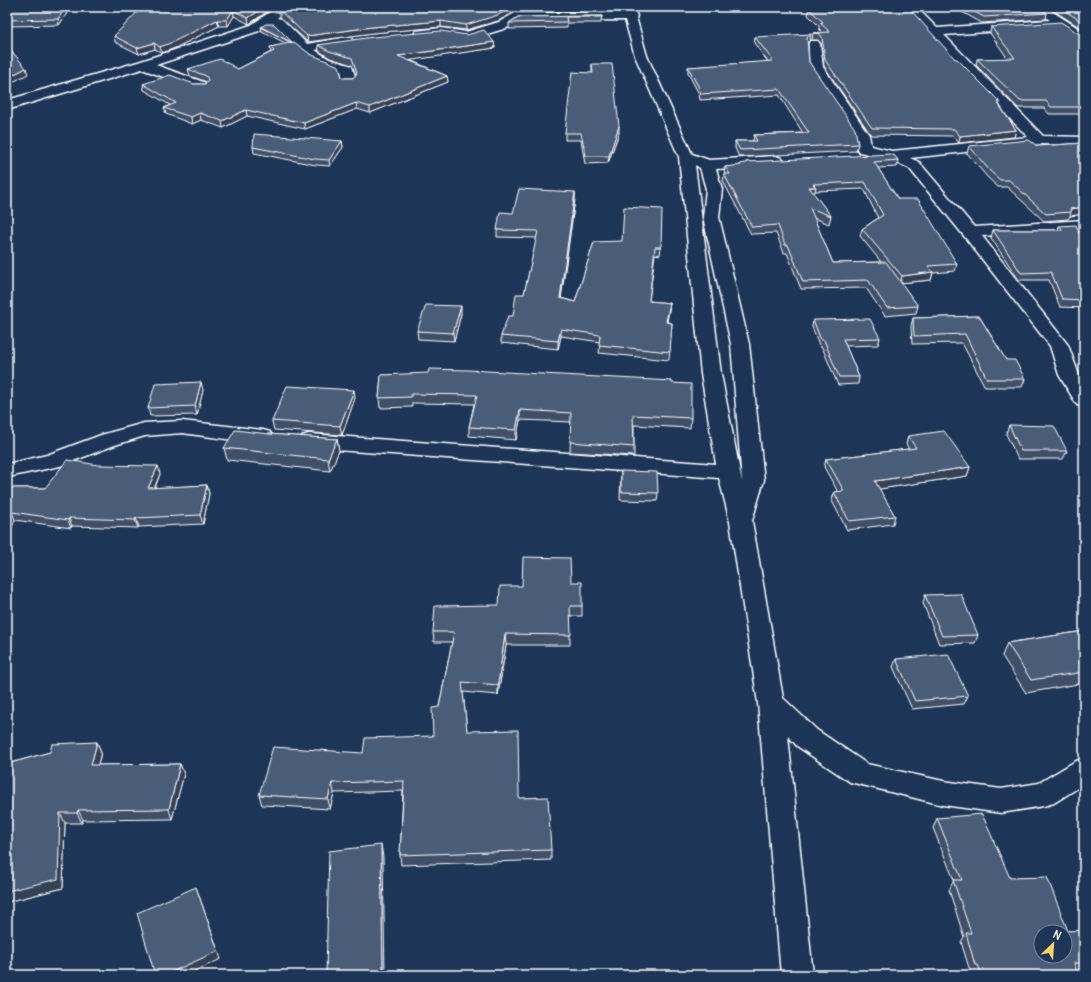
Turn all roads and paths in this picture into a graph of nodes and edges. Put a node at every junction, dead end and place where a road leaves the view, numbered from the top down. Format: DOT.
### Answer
graph roads {
  1 [pos="285,7"];
  2 [pos="909,7"];
  3 [pos="1037,7"];
  4 [pos="629,12"];
  5 [pos="265,22"];
  6 [pos="1062,23"];
  7 [pos="932,32"];
  8 [pos="411,35"];
  9 [pos="1084,36"];
  10 [pos="357,40"];
  11 [pos="814,44"];
  12 [pos="304,48"];
  13 [pos="143,65"];
  14 [pos="349,80"];
  15 [pos="200,86"];
  16 [pos="10,102"];
  17 [pos="1039,140"];
  18 [pos="1084,141"];
  19 [pos="891,155"];
  20 [pos="686,157"];
  21 [pos="853,157"];
  22 [pos="791,160"];
  23 [pos="707,165"];
  24 [pos="1084,225"];
  25 [pos="970,232"];
  26 [pos="1084,401"];
  27 [pos="13,469"];
  28 [pos="728,472"];
  29 [pos="741,522"];
  30 [pos="771,703"];
  31 [pos="1084,770"];
  32 [pos="797,975"];
  1 -- 5 [label="street"];
  2 -- 7 [label="street"];
  3 -- 6 [label="street"];
  4 -- 8 [label="street"];
  4 -- 20 [label="street"];
  5 -- 12 [label="street"];
  5 -- 13 [label="street"];
  6 -- 7 [label="street"];
  6 -- 9 [label="street"];
  7 -- 17 [label="street"];
  10 -- 12 [label="street"];
  11 -- 19 [label="street"];
  12 -- 14 [label="street"];
  13 -- 15 [label="street"];
  13 -- 16 [label="street"];
  17 -- 18 [label="street"];
  17 -- 19 [label="street"];
  19 -- 21 [label="street"];
  19 -- 25 [label="street"];
  20 -- 23 [label="street"];
  20 -- 28 [label="street"];
  22 -- 23 [label="street"];
  23 -- 29 [label="street"];
  24 -- 25 [label="street"];
  25 -- 26 [label="street"];
  27 -- 28 [label="street"];
  28 -- 29 [label="street"];
  29 -- 30 [label="street"];
  30 -- 31 [label="street"];
  30 -- 32 [label="street"];
}
